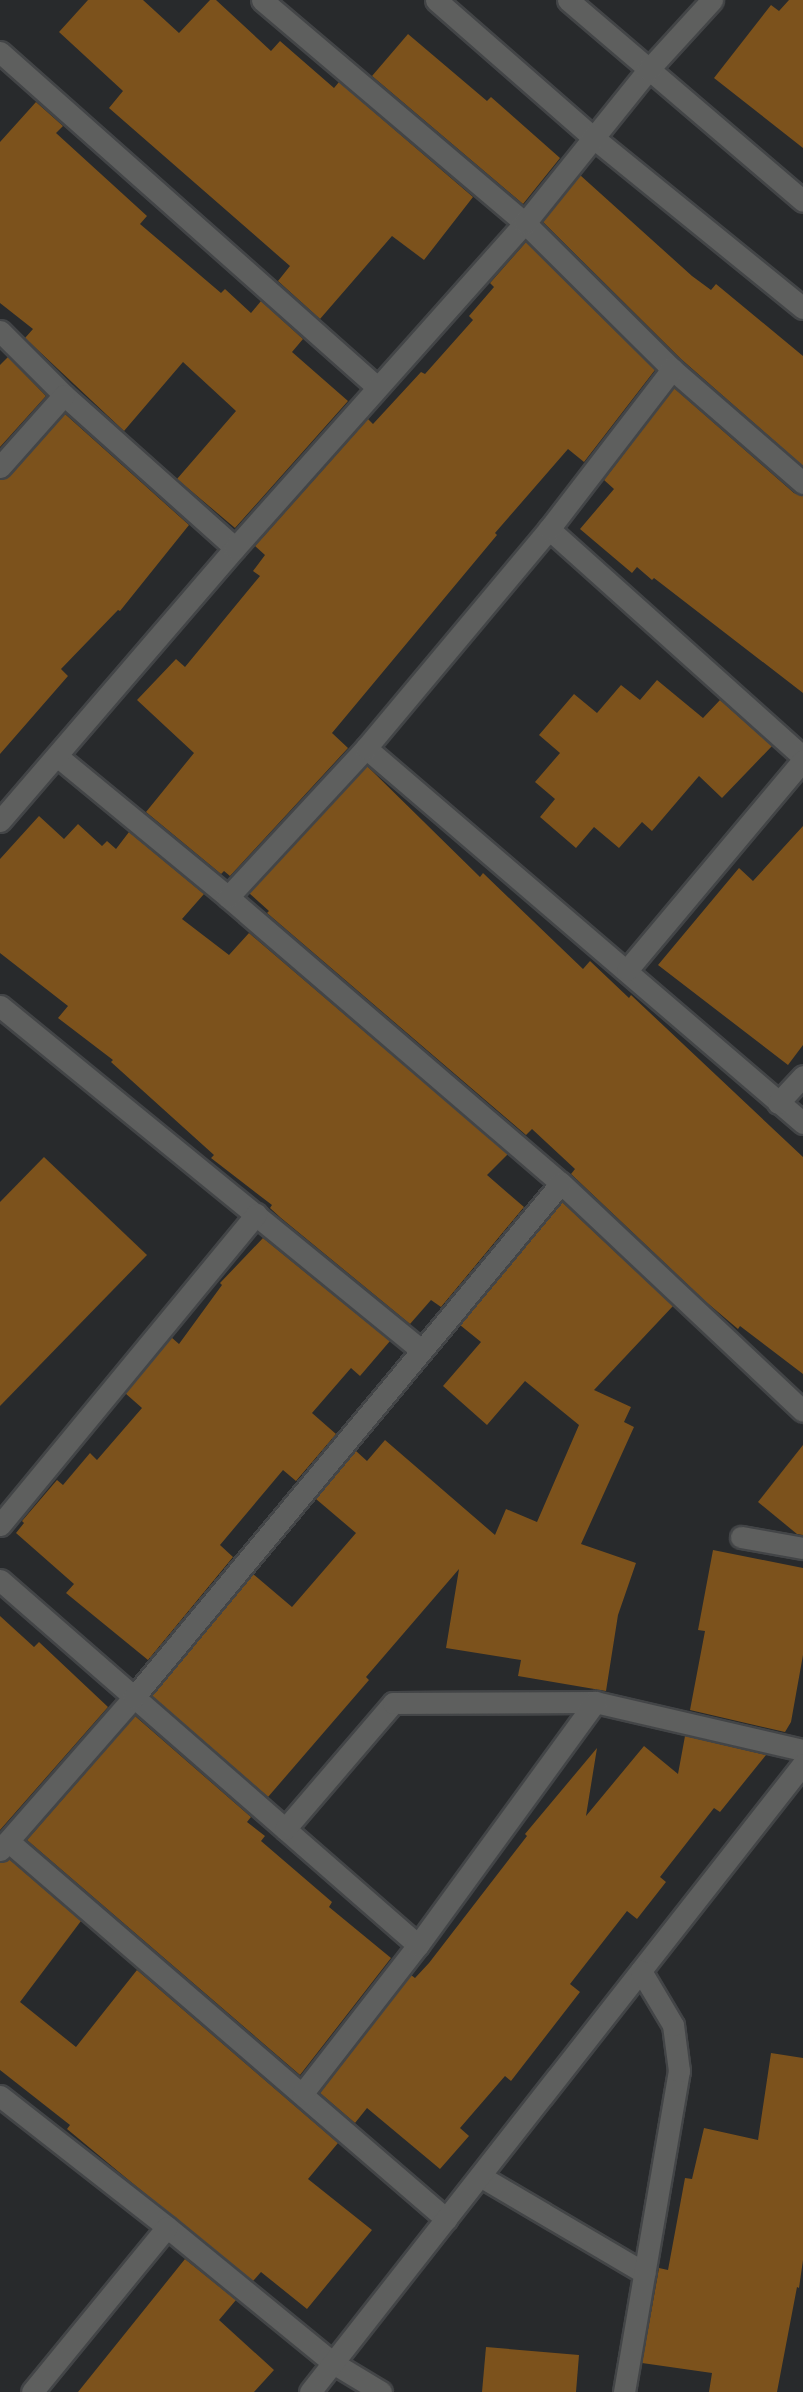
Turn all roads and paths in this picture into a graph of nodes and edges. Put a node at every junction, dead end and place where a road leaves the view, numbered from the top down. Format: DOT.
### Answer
graph roads {
  1 [pos="262,0"];
  2 [pos="436,0"];
  3 [pos="568,0"];
  4 [pos="712,0"];
  5 [pos="0,52"];
  6 [pos="648,70"];
  7 [pos="594,139"];
  8 [pos="803,201"];
  9 [pos="525,223"];
  10 [pos="803,308"];
  11 [pos="0,331"];
  12 [pos="673,369"];
  13 [pos="377,387"];
  14 [pos="65,395"];
  15 [pos="0,467"];
  16 [pos="803,483"];
  17 [pos="549,528"];
  18 [pos="235,548"];
  19 [pos="366,748"];
  20 [pos="57,756"];
  21 [pos="803,758"];
  22 [pos="0,821"];
  23 [pos="228,897"];
  24 [pos="627,970"];
  25 [pos="0,1006"];
  26 [pos="803,1076"];
  27 [pos="778,1103"];
  28 [pos="803,1124"];
  29 [pos="561,1182"];
  30 [pos="256,1214"];
  31 [pos="421,1350"];
  32 [pos="803,1411"];
  33 [pos="0,1525"];
  34 [pos="741,1537"];
  35 [pos="803,1548"];
  36 [pos="0,1580"];
  37 [pos="134,1697"];
  38 [pos="595,1702"];
  39 [pos="803,1750"];
  40 [pos="803,1765"];
  41 [pos="285,1829"];
  42 [pos="4,1846"];
  43 [pos="418,1945"];
  44 [pos="640,1971"];
  45 [pos="302,2094"];
  46 [pos="0,2096"];
  47 [pos="480,2176"];
  48 [pos="446,2219"];
  49 [pos="167,2227"];
  50 [pos="645,2273"];
  51 [pos="333,2363"];
  52 [pos="32,2392"];
  53 [pos="310,2392"];
  54 [pos="380,2392"];
  55 [pos="624,2392"];
  1 -- 9 [label="street"];
  2 -- 7 [label="street"];
  3 -- 6 [label="street"];
  4 -- 6 [label="street"];
  5 -- 13 [label="street"];
  6 -- 7 [label="street"];
  6 -- 8 [label="street"];
  7 -- 9 [label="street"];
  7 -- 10 [label="street"];
  9 -- 12 [label="street"];
  9 -- 13 [label="street"];
  11 -- 14 [label="street"];
  12 -- 16 [label="street"];
  12 -- 17 [label="street"];
  13 -- 18 [label="street"];
  14 -- 15 [label="street"];
  14 -- 18 [label="street"];
  17 -- 19 [label="street"];
  17 -- 21 [label="street"];
  18 -- 20 [label="street"];
  19 -- 23 [label="street"];
  19 -- 24 [label="street"];
  20 -- 22 [label="street"];
  20 -- 23 [label="street"];
  21 -- 24 [label="street"];
  23 -- 29 [label="street"];
  24 -- 27 [label="street"];
  25 -- 30 [label="street"];
  26 -- 27 [label="street"];
  27 -- 28 [label="street"];
  29 -- 31 [label="street"];
  29 -- 32 [label="street"];
  30 -- 31 [label="street"];
  30 -- 33 [label="street"];
  31 -- 37 [label="street"];
  34 -- 35 [label="street"];
  36 -- 37 [label="street"];
  37 -- 41 [label="street"];
  37 -- 42 [label="street"];
  38 -- 39 [label="street"];
  38 -- 41 [label="street"];
  38 -- 43 [label="street"];
  40 -- 44 [label="street"];
  41 -- 43 [label="street"];
  42 -- 45 [label="street"];
  43 -- 45 [label="street"];
  44 -- 47 [label="street"];
  44 -- 50 [label="street"];
  45 -- 48 [label="street"];
  46 -- 49 [label="street"];
  47 -- 48 [label="street"];
  47 -- 50 [label="street"];
  48 -- 51 [label="street"];
  49 -- 51 [label="street"];
  49 -- 52 [label="street"];
  50 -- 55 [label="street"];
  51 -- 53 [label="street"];
  51 -- 54 [label="street"];
}
